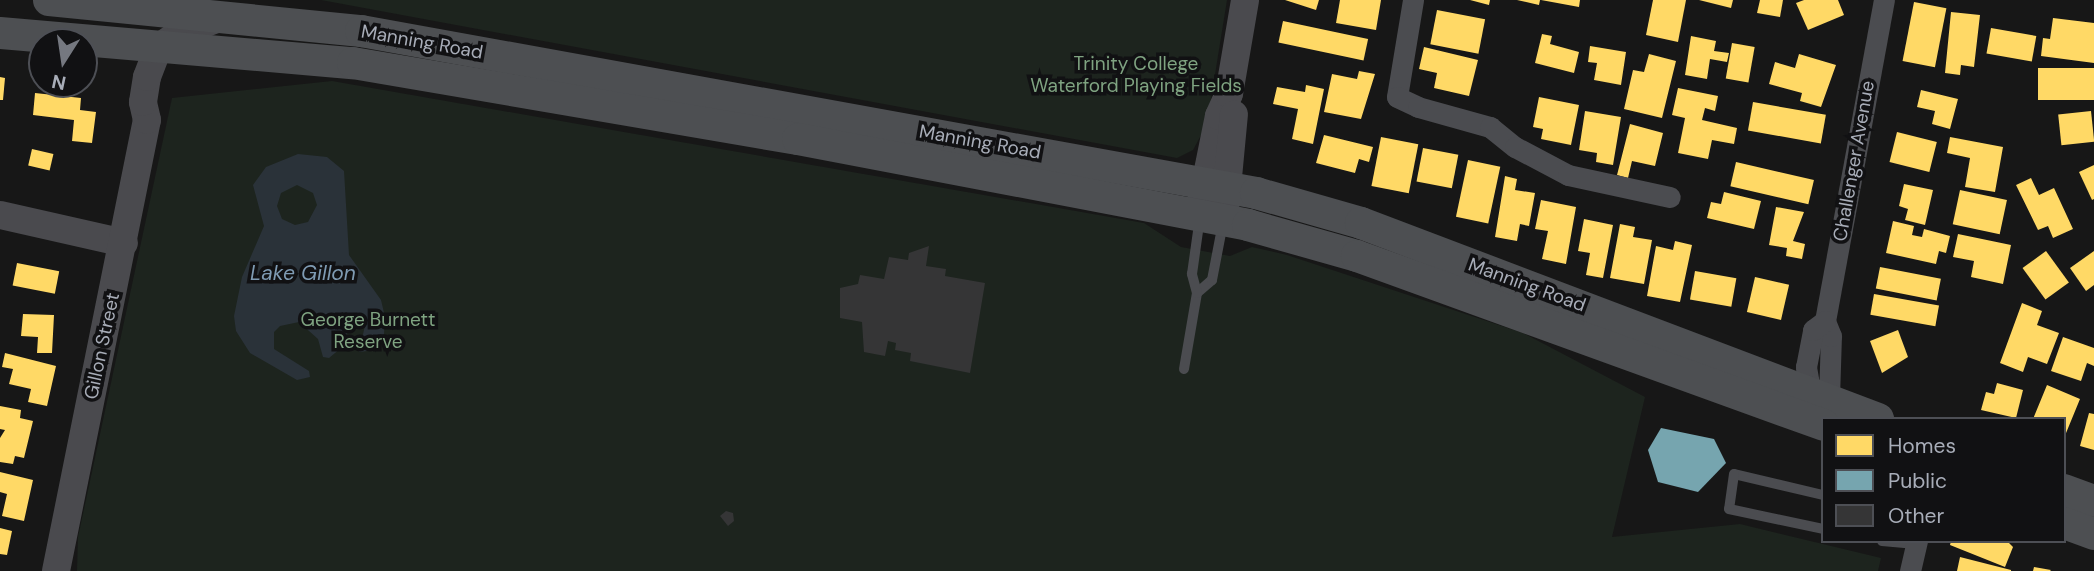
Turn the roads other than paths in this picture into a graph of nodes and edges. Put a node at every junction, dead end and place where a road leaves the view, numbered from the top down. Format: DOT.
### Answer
graph roads {
  1 [pos="48,0"];
  2 [pos="1245,0"];
  3 [pos="1413,0"];
  4 [pos="1884,0"];
  5 [pos="117,10"];
  6 [pos="216,19"];
  7 [pos="0,33"];
  8 [pos="158,48"];
  9 [pos="1216,185"];
  10 [pos="1670,197"];
  11 [pos="0,215"];
  12 [pos="1212,217"];
  13 [pos="124,243"];
  14 [pos="1197,293"];
  15 [pos="1184,369"];
  16 [pos="1820,409"];
  17 [pos="1866,417"];
  18 [pos="2066,491"];
  19 [pos="1821,495"];
  20 [pos="2094,501"];
  21 [pos="2066,524"];
  22 [pos="1821,529"];
  23 [pos="2094,534"];
  24 [pos="1915,543"];
  25 [pos="56,571"];
  26 [pos="1910,571"];
  1 -- 5 [label="main road, Manning Road"];
  2 -- 9 [label="street"];
  3 -- 10 [label="street"];
  4 -- 16 [label="street, Challenger Avenue"];
  5 -- 6 [label="main road, Manning Road"];
  5 -- 8 [label="street"];
  6 -- 8 [label="street"];
  6 -- 9 [label="main road, Manning Road"];
  7 -- 8 [label="main road, Manning Road"];
  8 -- 12 [label="main road, Manning Road"];
  8 -- 13 [label="street, Gillon Street"];
  9 -- 12 [label="street"];
  9 -- 16 [label="main road, Manning Road"];
  11 -- 13 [label="street"];
  12 -- 14 [label="lane"];
  12 -- 14 [label="lane"];
  12 -- 16 [label="main road, Manning Road"];
  13 -- 25 [label="street, Gillon Street"];
  14 -- 15 [label="lane"];
  16 -- 17 [label="main road, Manning Road"];
  18 -- 20 [label="main road"];
  19 -- 22 [label="lane"];
  21 -- 23 [label="main road"];
  24 -- 26 [label="street"];
}
